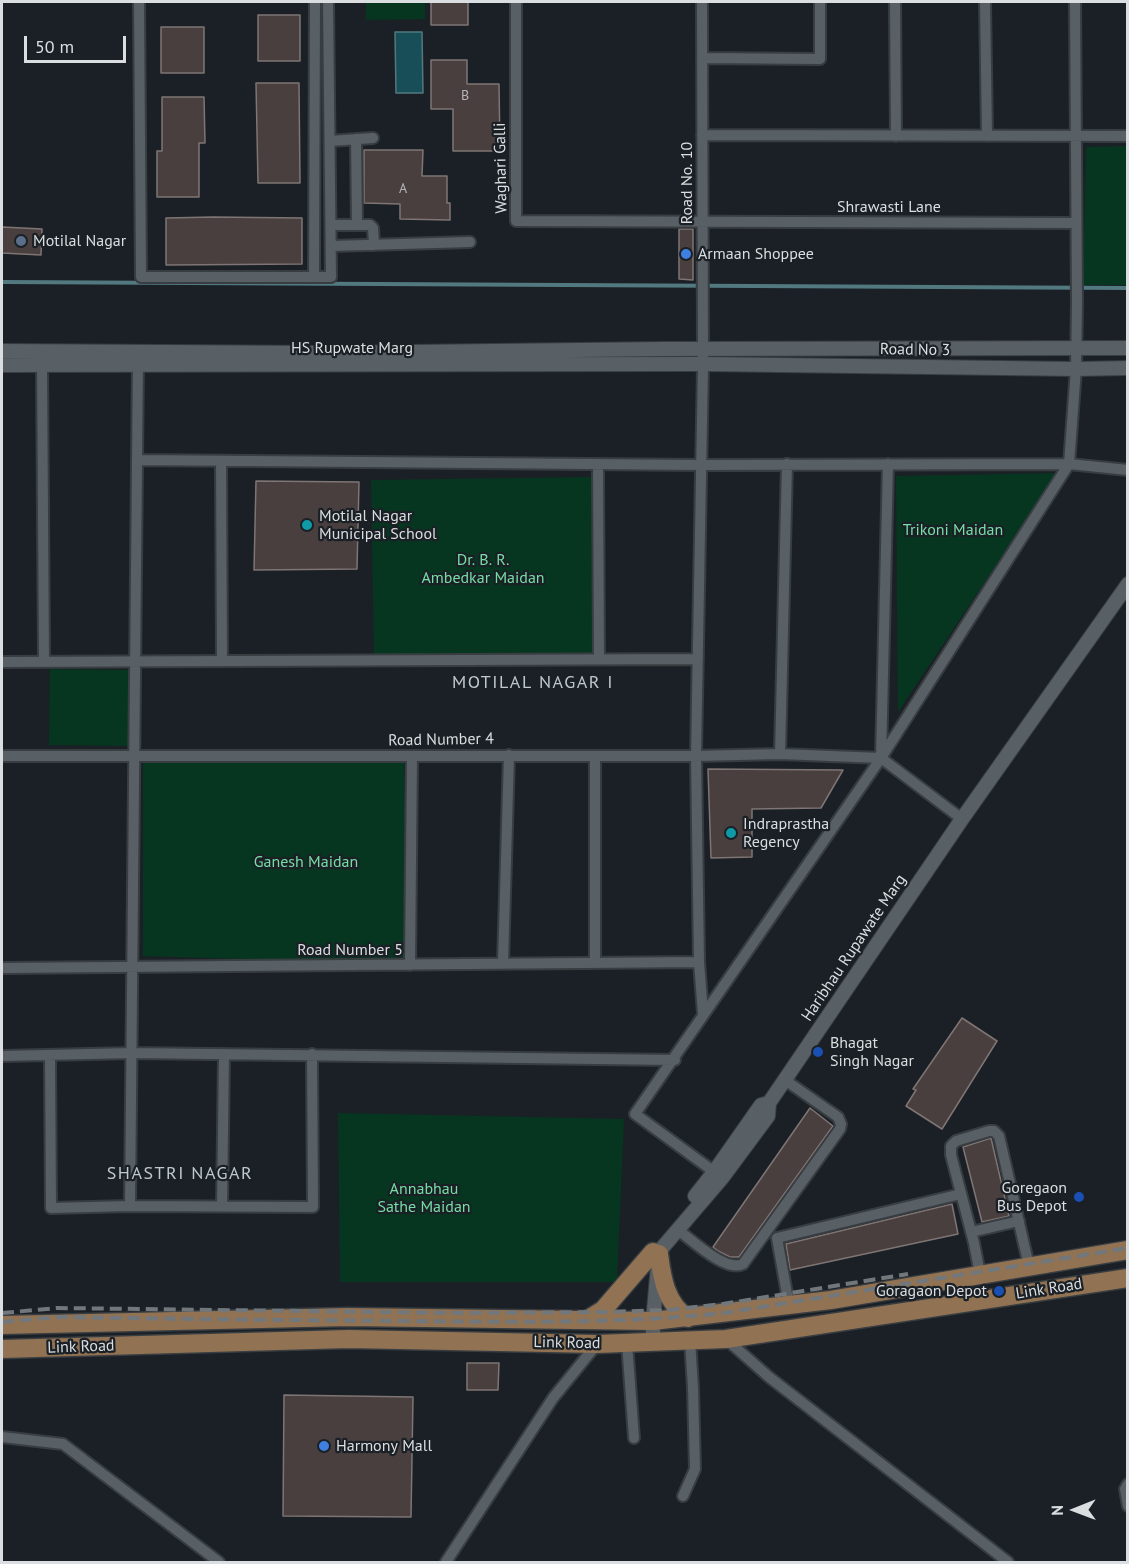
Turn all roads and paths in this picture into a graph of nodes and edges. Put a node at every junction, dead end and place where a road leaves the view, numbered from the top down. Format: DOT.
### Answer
graph roads {
  1 [pos="139,2"];
  2 [pos="315,2"];
  3 [pos="328,2"];
  4 [pos="516,2"];
  5 [pos="702,2"];
  6 [pos="820,2"];
  7 [pos="895,2"];
  8 [pos="985,2"];
  9 [pos="1075,2"];
  10 [pos="702,58"];
  11 [pos="329,84"];
  12 [pos="315,85"];
  13 [pos="702,135"];
  14 [pos="896,136"];
  15 [pos="987,136"];
  16 [pos="1075,136"];
  17 [pos="1128,136"];
  18 [pos="373,138"];
  19 [pos="356,139"];
  20 [pos="330,141"];
  21 [pos="314,201"];
  22 [pos="331,201"];
  23 [pos="702,222"];
  24 [pos="1075,223"];
  25 [pos="357,224"];
  26 [pos="331,225"];
  27 [pos="470,242"];
  28 [pos="374,245"];
  29 [pos="331,246"];
  30 [pos="314,277"];
  31 [pos="1128,348"];
  32 [pos="703,349"];
  33 [pos="1076,349"];
  34 [pos="2,351"];
  35 [pos="594,357"];
  36 [pos="24,358"];
  37 [pos="138,359"];
  38 [pos="703,364"];
  39 [pos="2,365"];
  40 [pos="42,365"];
  41 [pos="1128,368"];
  42 [pos="1076,369"];
  43 [pos="138,460"];
  44 [pos="221,461"];
  45 [pos="598,464"];
  46 [pos="788,464"];
  47 [pos="888,464"];
  48 [pos="1069,464"];
  49 [pos="701,465"];
  50 [pos="1128,470"];
  51 [pos="1128,584"];
  52 [pos="599,659"];
  53 [pos="698,659"];
  54 [pos="136,661"];
  55 [pos="222,661"];
  56 [pos="2,662"];
  57 [pos="44,662"];
  58 [pos="780,754"];
  59 [pos="509,755"];
  60 [pos="2,756"];
  61 [pos="135,756"];
  62 [pos="412,756"];
  63 [pos="595,756"];
  64 [pos="696,756"];
  65 [pos="881,758"];
  66 [pos="962,819"];
  67 [pos="699,962"];
  68 [pos="503,963"];
  69 [pos="595,963"];
  70 [pos="410,965"];
  71 [pos="133,967"];
  72 [pos="2,968"];
  73 [pos="703,1014"];
  74 [pos="132,1053"];
  75 [pos="50,1054"];
  76 [pos="224,1054"];
  77 [pos="312,1054"];
  78 [pos="2,1056"];
  79 [pos="675,1060"];
  80 [pos="785,1080"];
  81 [pos="718,1175"];
  82 [pos="961,1194"];
  83 [pos="130,1206"];
  84 [pos="222,1206"];
  85 [pos="1019,1221"];
  86 [pos="678,1230"];
  87 [pos="768,1230"];
  88 [pos="971,1232"];
  89 [pos="777,1238"];
  90 [pos="1128,1250"];
  91 [pos="656,1253"];
  92 [pos="1029,1266"];
  93 [pos="983,1273"];
  94 [pos="1128,1278"];
  95 [pos="991,1298"];
  96 [pos="831,1300"];
  97 [pos="789,1305"];
  98 [pos="688,1318"];
  99 [pos="587,1320"];
  100 [pos="649,1321"];
  101 [pos="833,1322"];
  102 [pos="2,1325"];
  103 [pos="726,1338"];
  104 [pos="690,1340"];
  105 [pos="641,1343"];
  106 [pos="597,1344"];
  107 [pos="2,1349"];
  108 [pos="2,1437"];
  109 [pos="634,1438"];
  110 [pos="1128,1484"];
  111 [pos="683,1496"];
  112 [pos="1128,1506"];
  113 [pos="219,1563"];
  114 [pos="446,1563"];
  115 [pos="1008,1563"];
  1 -- 30 [label="street"];
  2 -- 12 [label="street"];
  3 -- 11 [label="street"];
  4 -- 23 [label="street, Waghari Galli"];
  5 -- 10 [label="street, Road No. 10"];
  6 -- 10 [label="street"];
  7 -- 14 [label="street"];
  8 -- 15 [label="street"];
  9 -- 16 [label="street"];
  10 -- 13 [label="street, Road No. 10"];
  11 -- 12 [label="street"];
  11 -- 20 [label="street"];
  12 -- 21 [label="street"];
  13 -- 14 [label="street"];
  13 -- 23 [label="street, Road No. 10"];
  14 -- 15 [label="street"];
  15 -- 16 [label="street"];
  16 -- 17 [label="street"];
  16 -- 24 [label="street"];
  18 -- 19 [label="street"];
  19 -- 20 [label="street"];
  19 -- 25 [label="street"];
  20 -- 22 [label="street"];
  21 -- 22 [label="street"];
  21 -- 30 [label="street"];
  22 -- 26 [label="street"];
  23 -- 24 [label="street, Shrawasti Lane"];
  23 -- 32 [label="street, Road No. 10"];
  24 -- 33 [label="street"];
  25 -- 26 [label="street"];
  25 -- 28 [label="street"];
  26 -- 29 [label="street"];
  27 -- 28 [label="street"];
  28 -- 29 [label="street"];
  29 -- 30 [label="street"];
  31 -- 33 [label="street"];
  32 -- 33 [label="street"];
  32 -- 35 [label="street"];
  32 -- 38 [label="street, Road No. 10"];
  33 -- 42 [label="street"];
  34 -- 36 [label="street"];
  35 -- 37 [label="street, HS Rupwate Marg"];
  35 -- 38 [label="street, HS Rupwate Marg"];
  36 -- 37 [label="street"];
  36 -- 39 [label="street, HS Rupwate Marg"];
  36 -- 40 [label="street, HS Rupwate Marg"];
  37 -- 40 [label="street, HS Rupwate Marg"];
  37 -- 43 [label="street"];
  38 -- 42 [label="street, Road No 3"];
  38 -- 49 [label="street, Road No. 10"];
  40 -- 57 [label="street"];
  41 -- 42 [label="street, Road No 3"];
  42 -- 48 [label="street"];
  43 -- 44 [label="street"];
  43 -- 54 [label="street"];
  44 -- 45 [label="street"];
  44 -- 55 [label="street"];
  45 -- 49 [label="street"];
  45 -- 52 [label="street"];
  46 -- 47 [label="street"];
  46 -- 49 [label="street"];
  46 -- 58 [label="street"];
  47 -- 48 [label="street"];
  47 -- 65 [label="street"];
  48 -- 50 [label="street"];
  48 -- 65 [label="street"];
  49 -- 53 [label="street, Road No. 10"];
  51 -- 66 [label="street, Haribhau Rupawate Marg"];
  52 -- 53 [label="street"];
  52 -- 55 [label="street"];
  53 -- 64 [label="street, Road No. 10"];
  54 -- 55 [label="street"];
  54 -- 57 [label="street"];
  54 -- 61 [label="street"];
  56 -- 57 [label="street"];
  58 -- 64 [label="street, Road Number 4"];
  58 -- 65 [label="street, Road Number 4"];
  59 -- 62 [label="street, Road Number 4"];
  59 -- 63 [label="street, Road Number 4"];
  59 -- 68 [label="street"];
  60 -- 61 [label="street, Road Number 4"];
  61 -- 62 [label="street, Road Number 4"];
  61 -- 71 [label="street"];
  62 -- 70 [label="street"];
  63 -- 64 [label="street, Road Number 4"];
  63 -- 69 [label="street"];
  64 -- 67 [label="street, Road No. 10"];
  65 -- 66 [label="street"];
  65 -- 73 [label="street"];
  66 -- 80 [label="street, Haribhau Rupawate Marg"];
  67 -- 69 [label="street, Road Number 5"];
  67 -- 73 [label="street, Road No. 10"];
  68 -- 69 [label="street, Road Number 5"];
  68 -- 70 [label="street, Road Number 5"];
  70 -- 71 [label="street, Road Number 5"];
  71 -- 72 [label="street, Road Number 5"];
  71 -- 74 [label="street"];
  73 -- 79 [label="street"];
  74 -- 75 [label="street"];
  74 -- 76 [label="street"];
  74 -- 83 [label="street"];
  75 -- 78 [label="street"];
  75 -- 83 [label="street"];
  76 -- 77 [label="street"];
  76 -- 84 [label="street"];
  77 -- 79 [label="street"];
  77 -- 84 [label="street"];
  79 -- 81 [label="street"];
  80 -- 81 [label="street, Haribhau Rupawate Marg"];
  80 -- 87 [label="street"];
  81 -- 86 [label="street, Haribhau Rupawate Marg"];
  81 -- 91 [label="street"];
  82 -- 85 [label="street"];
  82 -- 88 [label="street"];
  82 -- 89 [label="street"];
  83 -- 84 [label="street"];
  85 -- 88 [label="street"];
  85 -- 92 [label="street"];
  86 -- 87 [label="street"];
  86 -- 91 [label="street, Haribhau Rupawate Marg"];
  87 -- 89 [label="street"];
  88 -- 93 [label="street"];
  89 -- 97 [label="street"];
  90 -- 92 [label="main road, Link Road"];
  91 -- 98 [label="main road"];
  91 -- 99 [label="main road"];
  91 -- 100 [label="street"];
  92 -- 93 [label="main road, Link Road"];
  93 -- 95 [label="main road"];
  93 -- 96 [label="main road, Link Road"];
  94 -- 95 [label="main road, Link Road"];
  95 -- 101 [label="main road, Link Road"];
  96 -- 97 [label="main road, Link Road"];
  96 -- 101 [label="main road"];
  97 -- 98 [label="main road, Link Road"];
  98 -- 100 [label="main road, Link Road"];
  99 -- 100 [label="main road, Link Road"];
  99 -- 102 [label="main road, Link Road"];
  100 -- 105 [label="street"];
  101 -- 103 [label="main road, Link Road"];
  103 -- 104 [label="main road, Link Road"];
  103 -- 115 [label="street"];
  104 -- 105 [label="main road, Link Road"];
  104 -- 111 [label="street"];
  105 -- 106 [label="main road, Link Road"];
  105 -- 109 [label="street"];
  106 -- 107 [label="main road, Link Road"];
  106 -- 114 [label="street"];
  108 -- 113 [label="street"];
  110 -- 112 [label="street"];
}
